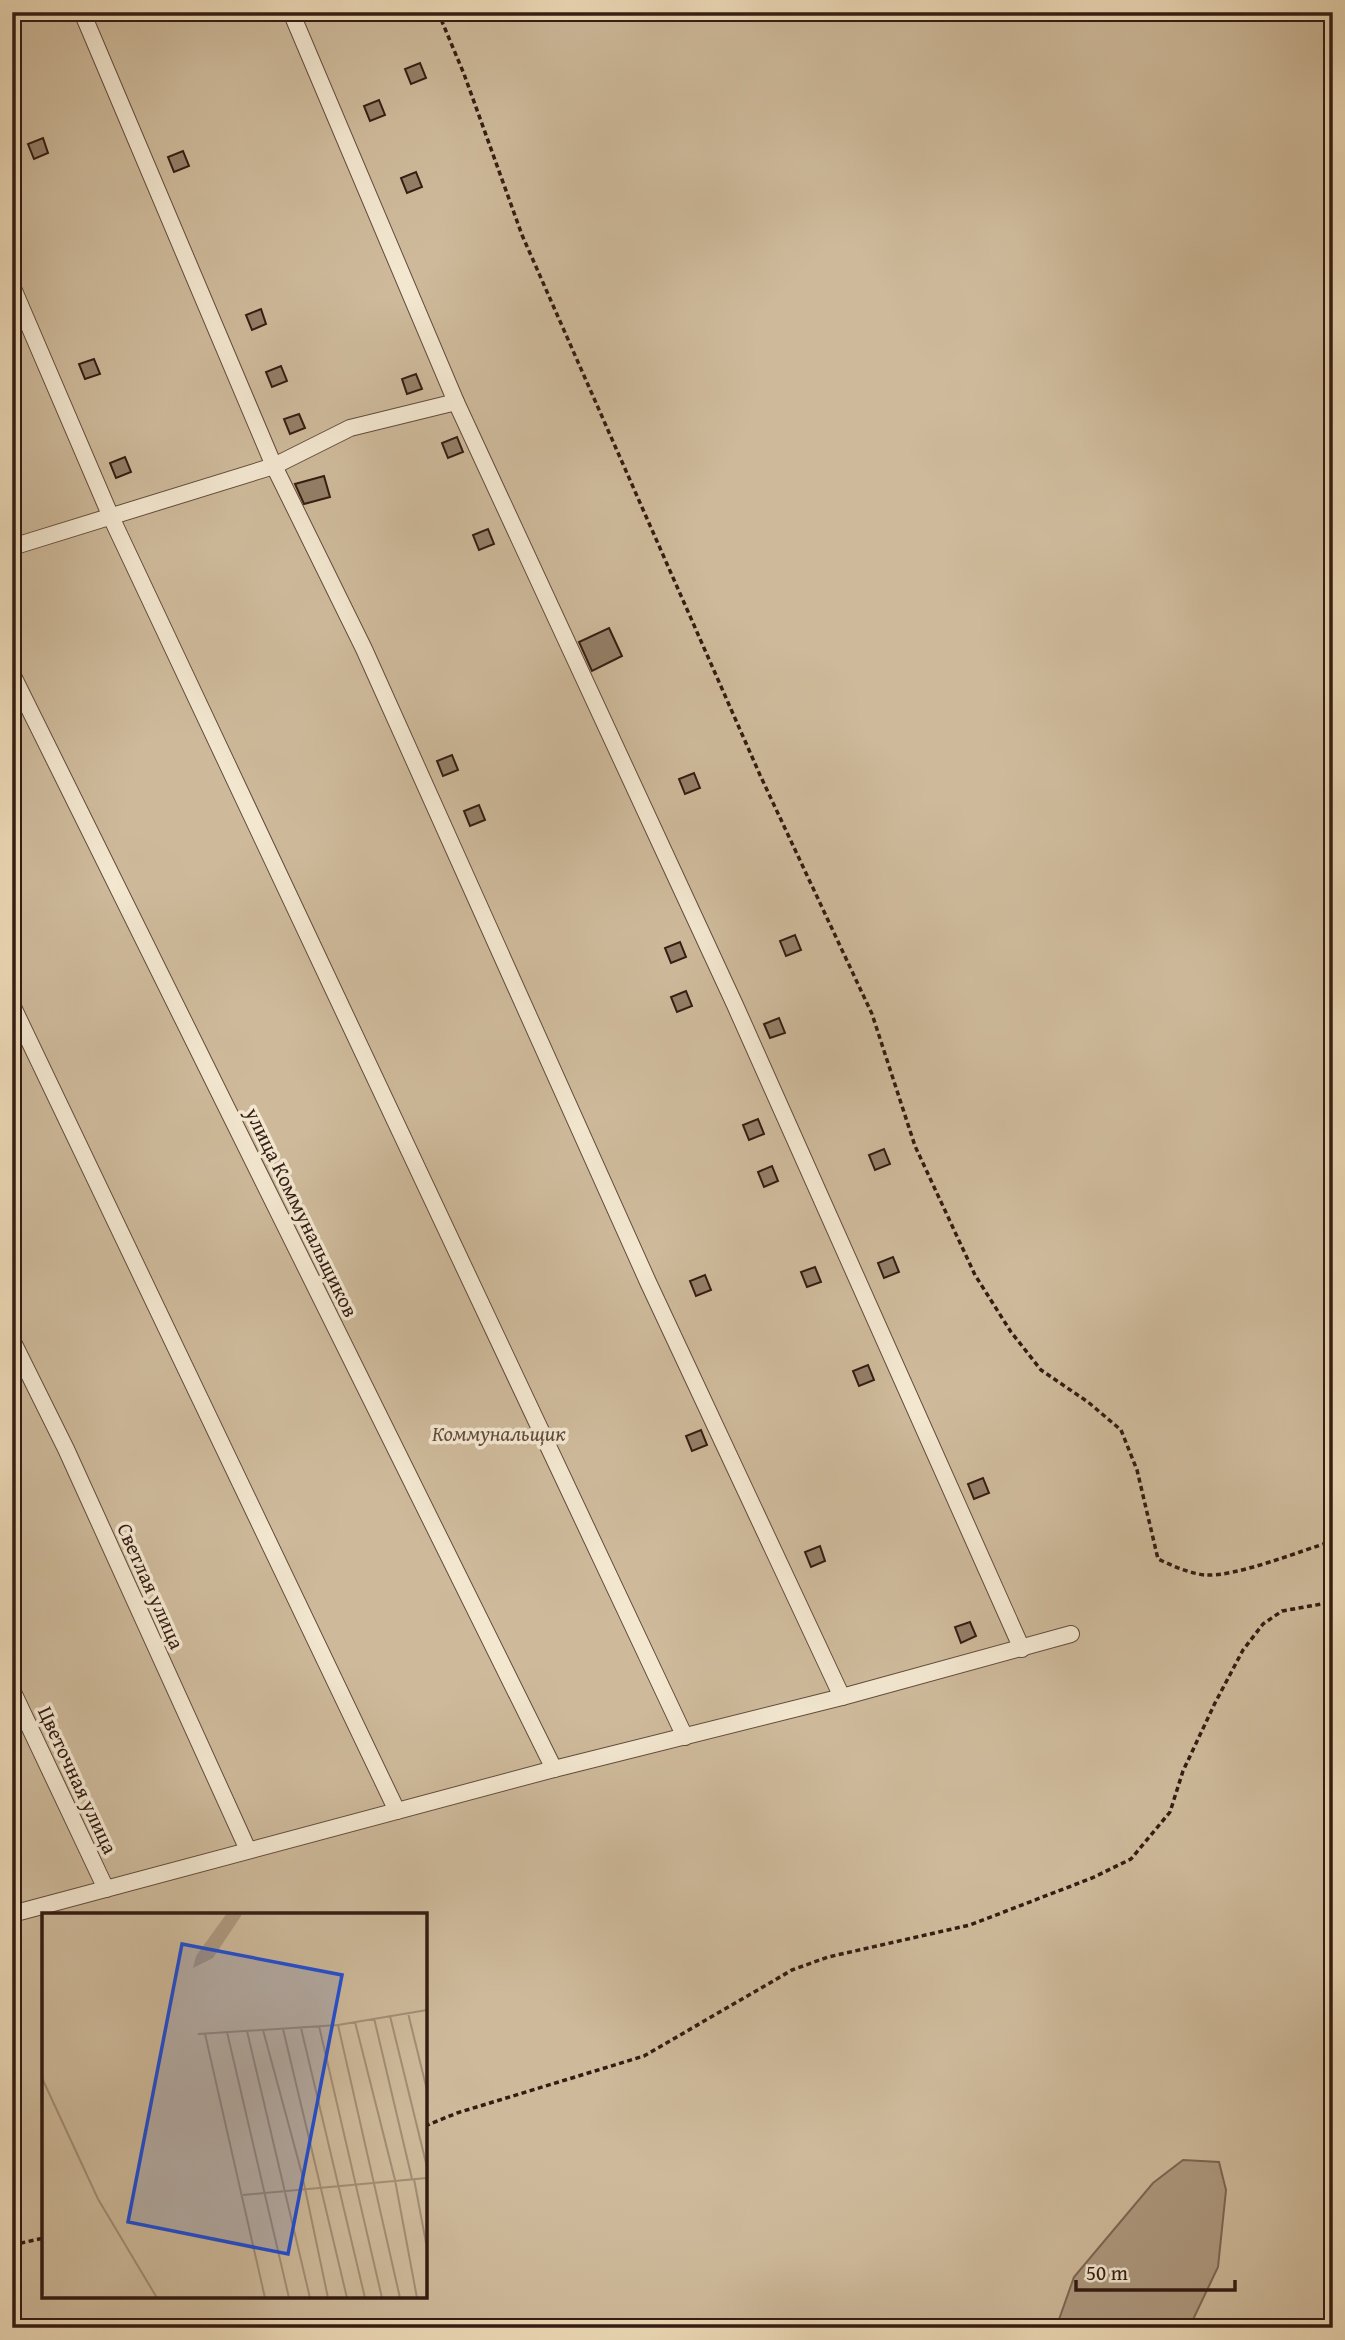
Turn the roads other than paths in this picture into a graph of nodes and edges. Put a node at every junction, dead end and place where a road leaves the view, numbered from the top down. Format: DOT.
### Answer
graph roads {
  1 [pos="82,12"];
  2 [pos="291,12"];
  3 [pos="12,286"];
  4 [pos="456,402"];
  5 [pos="274,466"];
  6 [pos="111,517"];
  7 [pos="12,547"];
  8 [pos="12,674"];
  9 [pos="12,1005"];
  10 [pos="12,1340"];
  11 [pos="1071,1634"];
  12 [pos="1022,1649"];
  13 [pos="12,1690"];
  14 [pos="842,1697"];
  15 [pos="685,1737"];
  16 [pos="554,1769"];
  17 [pos="397,1811"];
  18 [pos="248,1850"];
  19 [pos="106,1889"];
  20 [pos="12,1914"];
  1 -- 5 [label="street"];
  2 -- 4 [label="street"];
  3 -- 6 [label="street"];
  4 -- 5 [label="street"];
  4 -- 12 [label="street"];
  5 -- 6 [label="street"];
  5 -- 14 [label="street"];
  6 -- 7 [label="street"];
  6 -- 15 [label="street"];
  8 -- 16 [label="street, улица Коммунальщиков"];
  9 -- 17 [label="street"];
  10 -- 18 [label="street, Светлая улица"];
  11 -- 12 [label="street"];
  12 -- 14 [label="street"];
  13 -- 19 [label="street, Цветочная улица"];
  14 -- 15 [label="street"];
  15 -- 16 [label="street"];
  16 -- 17 [label="street"];
  17 -- 18 [label="street"];
  18 -- 19 [label="street"];
  19 -- 20 [label="street"];
}
